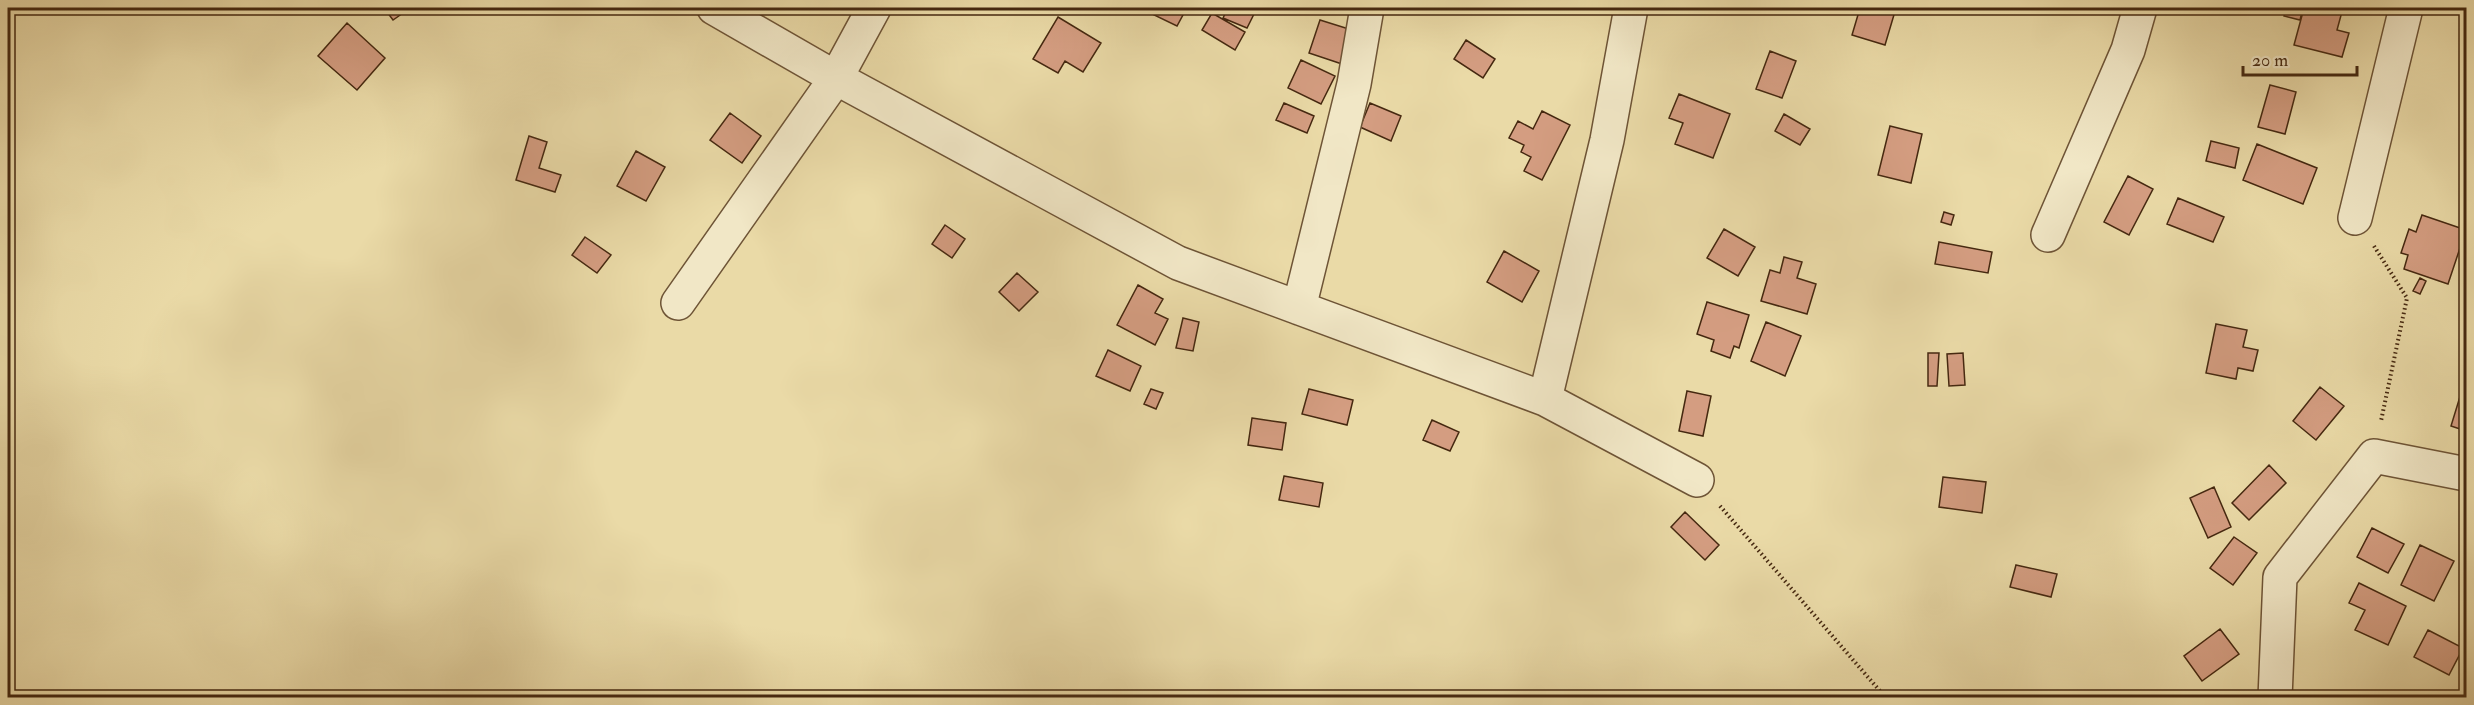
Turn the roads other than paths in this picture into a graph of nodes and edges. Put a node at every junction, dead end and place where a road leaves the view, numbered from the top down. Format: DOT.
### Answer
graph roads {
  1 [pos="714,8"];
  2 [pos="874,8"];
  3 [pos="1366,8"];
  4 [pos="1631,8"];
  5 [pos="2140,8"];
  6 [pos="2406,8"];
  7 [pos="836,78"];
  8 [pos="2355,218"];
  9 [pos="2048,235"];
  10 [pos="678,303"];
  11 [pos="1299,308"];
  12 [pos="1545,399"];
  13 [pos="2466,474"];
  14 [pos="1697,480"];
  15 [pos="2275,698"];
  1 -- 7 [label="street"];
  2 -- 7 [label="street"];
  3 -- 11 [label="street"];
  4 -- 12 [label="street"];
  5 -- 9 [label="street"];
  6 -- 8 [label="street"];
  7 -- 10 [label="street"];
  7 -- 11 [label="street"];
  11 -- 12 [label="street"];
  12 -- 14 [label="street"];
  13 -- 15 [label="street"];
}
